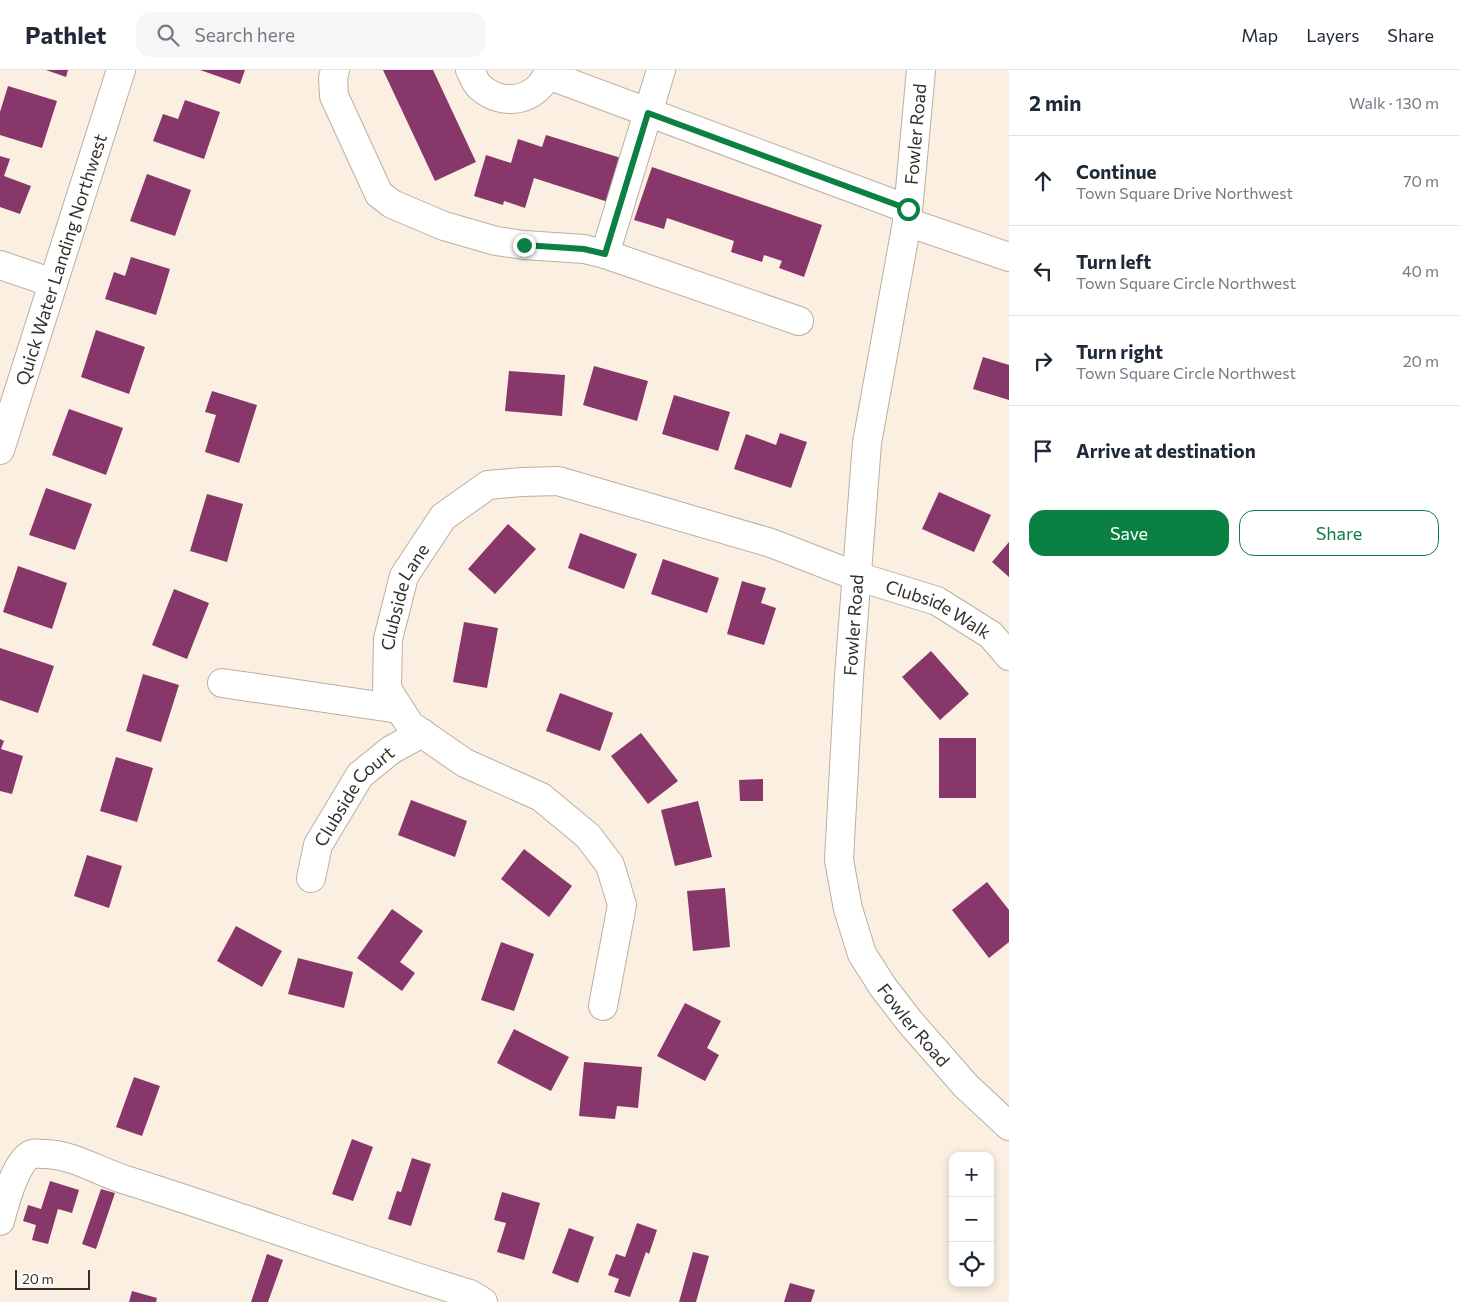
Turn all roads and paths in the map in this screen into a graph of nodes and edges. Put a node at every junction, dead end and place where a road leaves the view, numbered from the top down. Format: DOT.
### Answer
graph roads {
  1 [pos="121,70"];
  2 [pos="335,70"];
  3 [pos="470,70"];
  4 [pos="660,70"];
  5 [pos="921,70"];
  6 [pos="548,72"];
  7 [pos="648,113"];
  8 [pos="907,215"];
  9 [pos="605,254"];
  10 [pos="1009,257"];
  11 [pos="0,265"];
  12 [pos="52,283"];
  13 [pos="799,321"];
  14 [pos="0,450"];
  15 [pos="856,576"];
  16 [pos="1009,656"];
  17 [pos="222,683"];
  18 [pos="399,709"];
  19 [pos="422,733"];
  20 [pos="311,878"];
  21 [pos="603,1006"];
  22 [pos="1009,1126"];
  23 [pos="0,1221"];
  24 [pos="483,1302"];
  1 -- 12 [label="street, Quick Water Landing Northwest"];
  2 -- 9 [label="street"];
  3 -- 6 [label="street"];
  4 -- 7 [label="street"];
  5 -- 8 [label="street, Fowler Road"];
  6 -- 7 [label="street"];
  7 -- 8 [label="street"];
  7 -- 9 [label="street"];
  8 -- 10 [label="street"];
  8 -- 15 [label="street, Fowler Road"];
  9 -- 13 [label="street"];
  11 -- 12 [label="street"];
  12 -- 14 [label="street, Quick Water Landing Northwest"];
  15 -- 16 [label="street, Clubside Walk"];
  15 -- 18 [label="street, Clubside Lane"];
  15 -- 22 [label="street, Fowler Road"];
  17 -- 18 [label="street"];
  18 -- 19 [label="street, Clubside Lane"];
  19 -- 20 [label="street, Clubside Court"];
  19 -- 21 [label="street, Clubside Lane"];
  23 -- 24 [label="street"];
}
